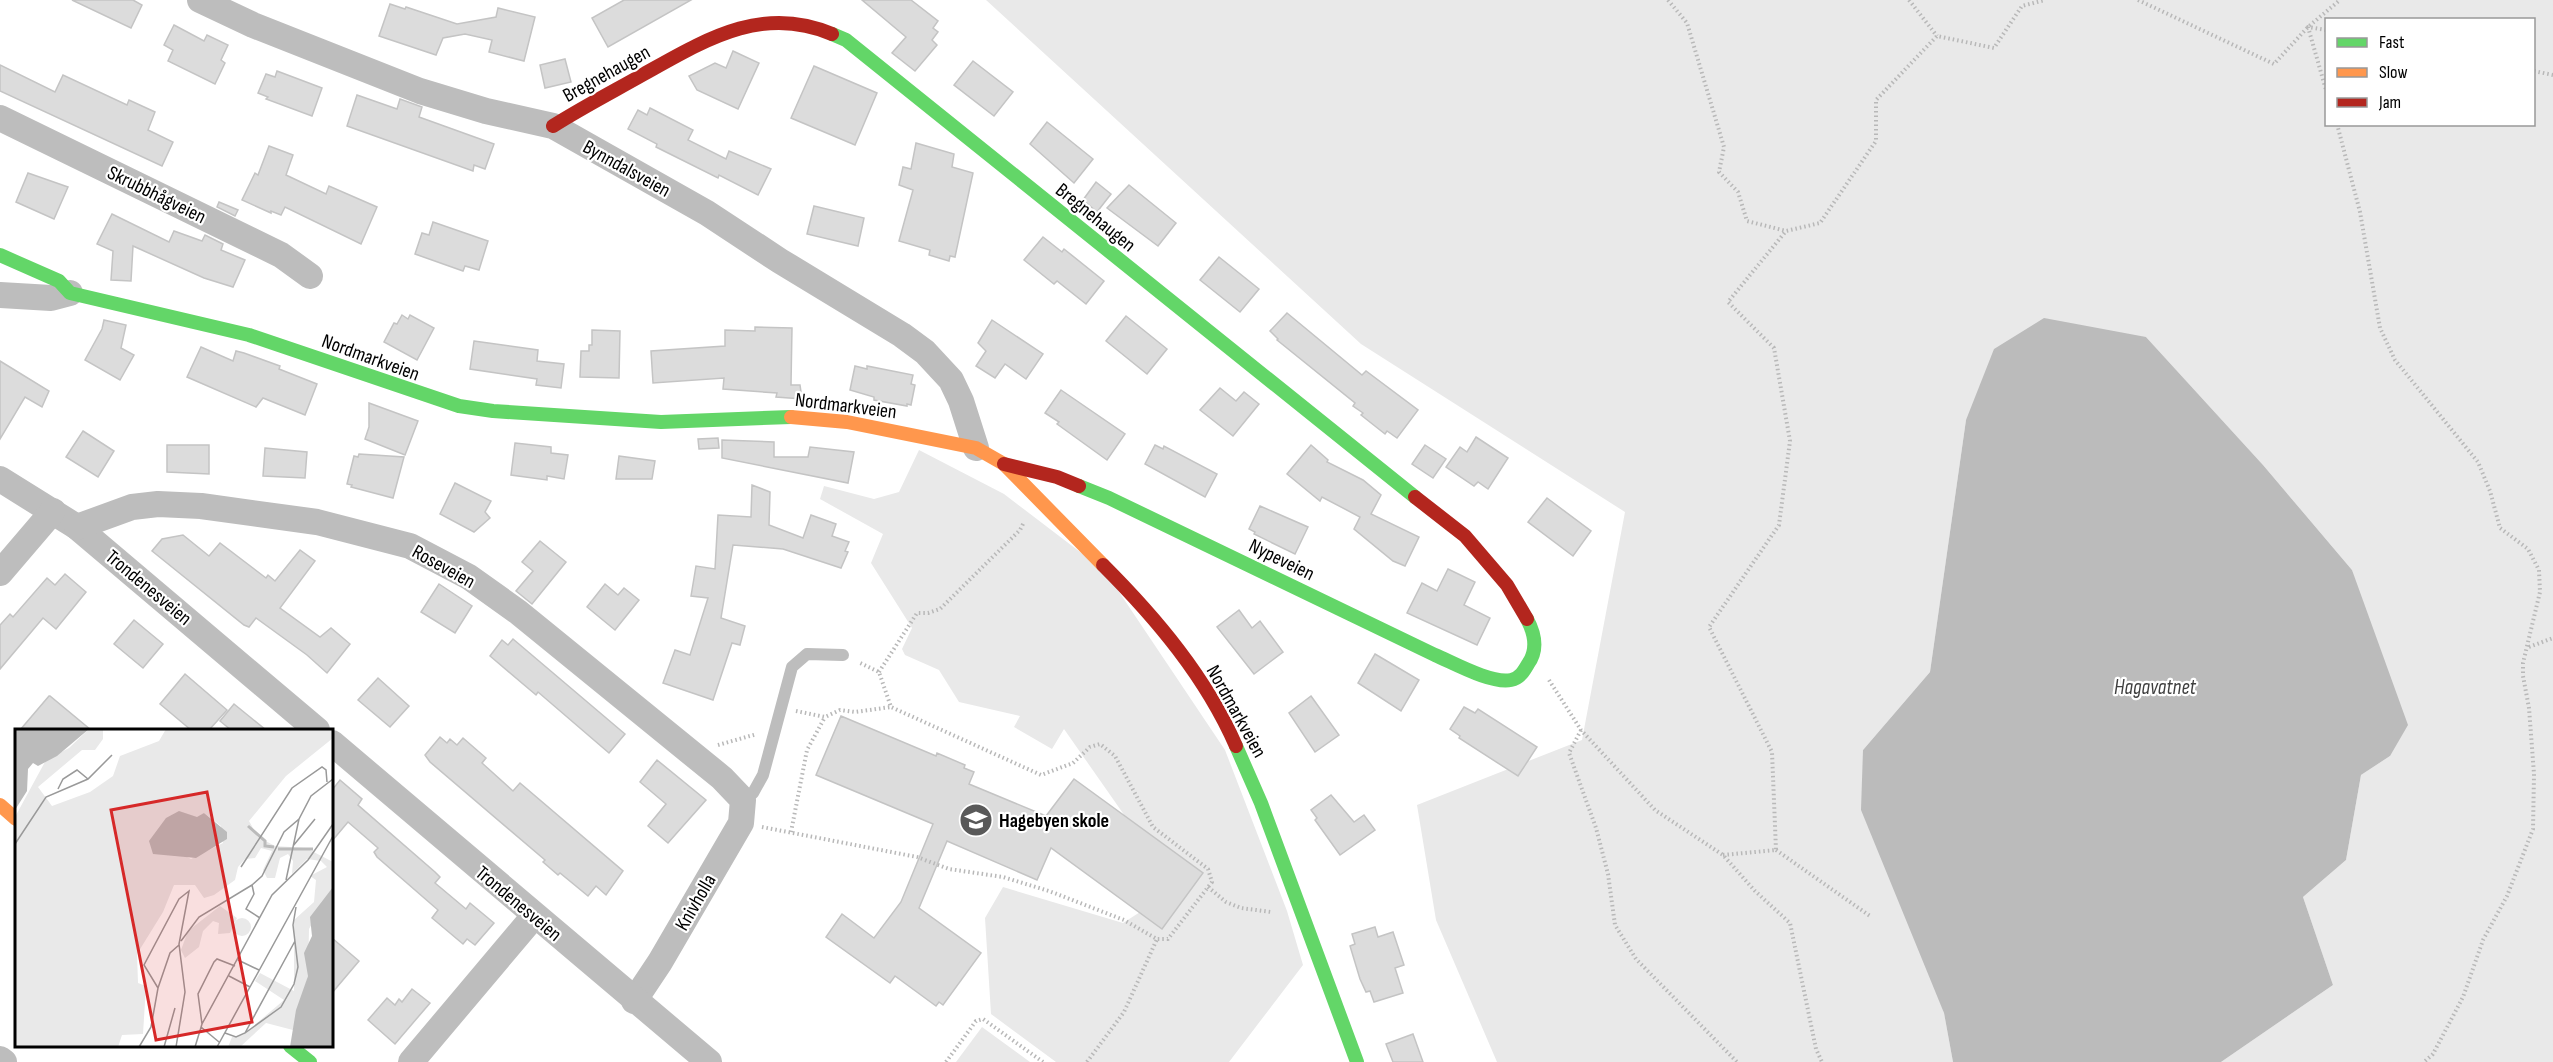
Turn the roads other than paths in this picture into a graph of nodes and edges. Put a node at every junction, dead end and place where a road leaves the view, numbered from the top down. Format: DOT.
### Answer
graph roads {
  1 [pos="200,0"];
  2 [pos="0,118"];
  3 [pos="553,126"];
  4 [pos="0,255"];
  5 [pos="310,276"];
  6 [pos="70,293"];
  7 [pos="0,295"];
  8 [pos="976,448"];
  9 [pos="1004,464"];
  10 [pos="0,479"];
  11 [pos="52,511"];
  12 [pos="77,527"];
  13 [pos="0,573"];
  14 [pos="843,655"];
  15 [pos="1533,657"];
  16 [pos="316,729"];
  17 [pos="333,744"];
  18 [pos="0,805"];
  19 [pos="742,811"];
  20 [pos="15,818"];
  21 [pos="534,916"];
  22 [pos="634,1001"];
  23 [pos="291,1047"];
  24 [pos="694,1058"];
  25 [pos="0,1059"];
  26 [pos="4,1062"];
  27 [pos="310,1062"];
  28 [pos="411,1062"];
  29 [pos="1357,1062"];
  1 -- 3 [label="street, Bynndalsveien"];
  2 -- 5 [label="street, Skrubbhågveien"];
  3 -- 8 [label="street, Bynndalsveien"];
  3 -- 15 [label="street, Bregnehaugen"];
  4 -- 6 [label="street, Nordmarkveien"];
  6 -- 7 [label="street"];
  6 -- 8 [label="street, Nordmarkveien"];
  8 -- 9 [label="street, Nordmarkveien"];
  9 -- 15 [label="street, Nypeveien"];
  9 -- 29 [label="street, Nordmarkveien"];
  10 -- 11 [label="street, Trondenesveien"];
  11 -- 12 [label="street, Trondenesveien"];
  11 -- 13 [label="street"];
  12 -- 16 [label="street, Trondenesveien"];
  12 -- 19 [label="street, Roseveien"];
  14 -- 19 [label="lane"];
  17 -- 21 [label="street, Trondenesveien"];
  18 -- 20 [label="street"];
  19 -- 22 [label="street, Knivholla"];
  21 -- 22 [label="street, Trondenesveien"];
  21 -- 28 [label="street"];
  22 -- 24 [label="street, Trondenesveien"];
  23 -- 27 [label="street"];
  25 -- 26 [label="street"];
}
